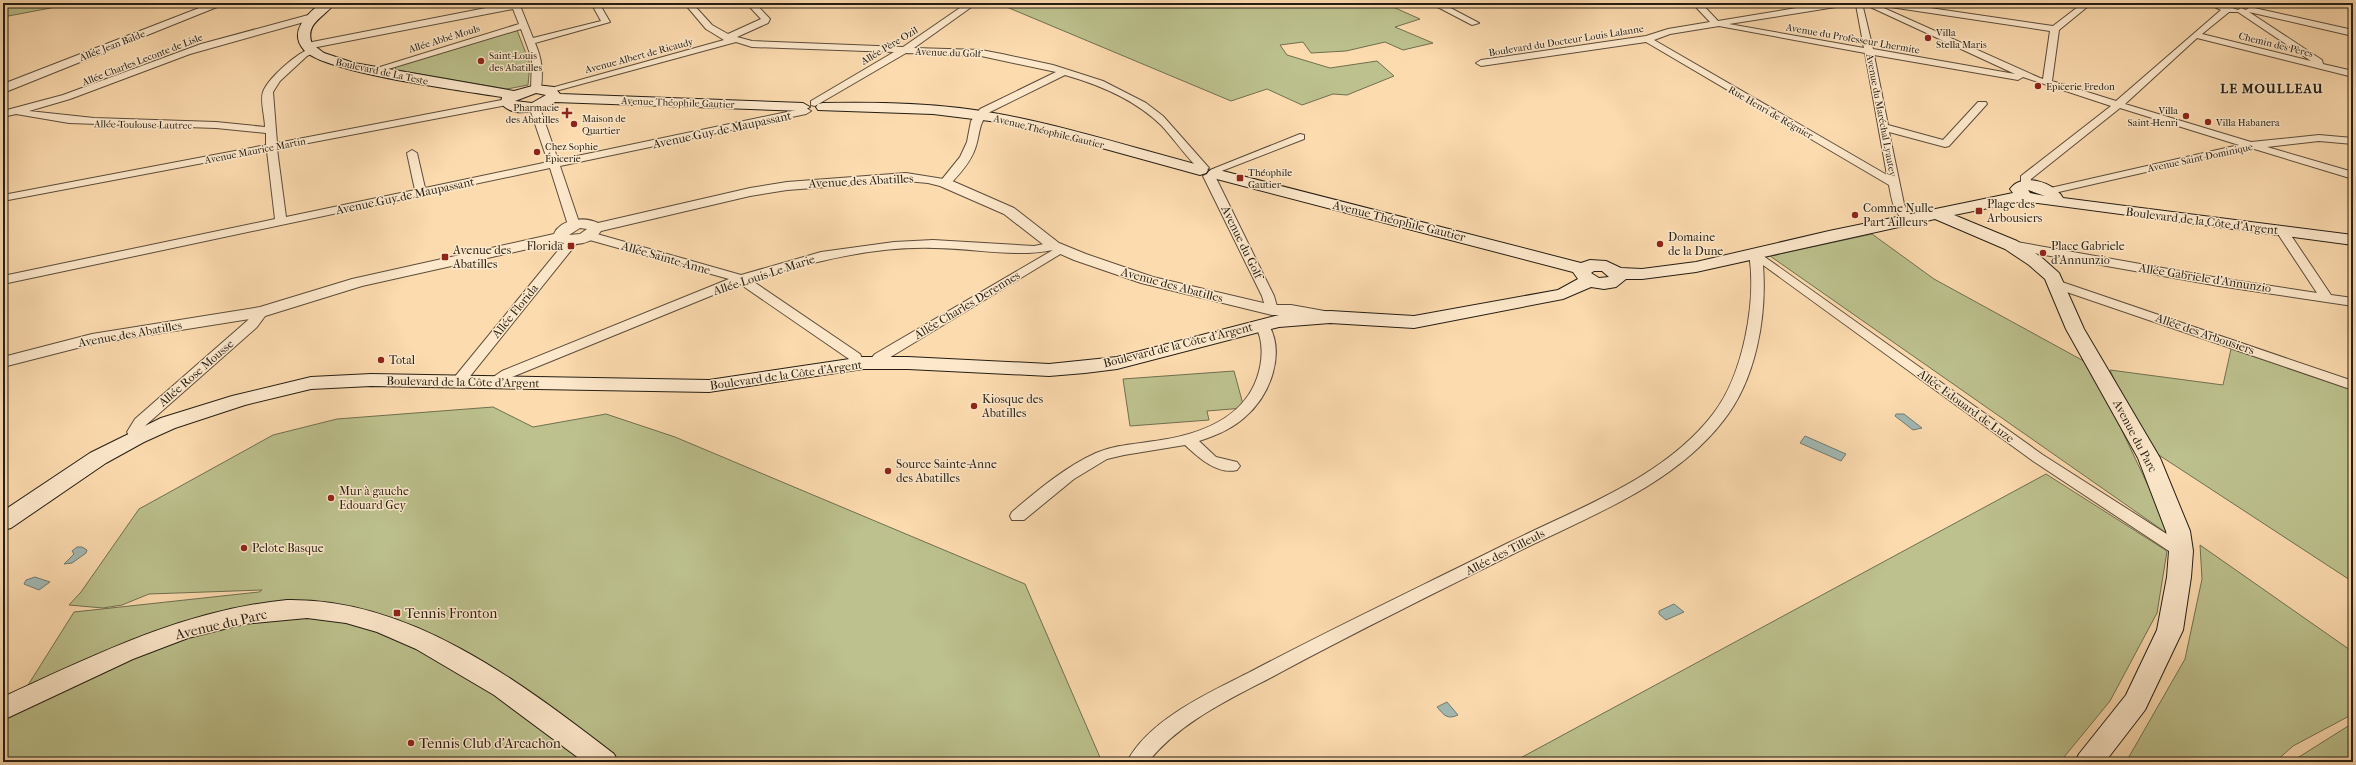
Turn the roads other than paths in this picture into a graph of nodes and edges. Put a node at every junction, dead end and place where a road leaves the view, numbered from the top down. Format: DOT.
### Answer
graph roads {
  1 [pos="329,3"];
  2 [pos="595,3"];
  3 [pos="688,3"];
  4 [pos="750,3"];
  5 [pos="973,3"];
  6 [pos="1434,3"];
  7 [pos="1696,3"];
  8 [pos="1842,3"];
  9 [pos="2088,3"];
  10 [pos="2210,3"];
  11 [pos="214,4"];
  12 [pos="515,4"];
  13 [pos="1866,4"];
  14 [pos="2245,8"];
  15 [pos="2227,10"];
  16 [pos="312,17"];
  17 [pos="1475,23"];
  18 [pos="1714,24"];
  19 [pos="523,26"];
  20 [pos="2055,29"];
  21 [pos="2353,33"];
  22 [pos="2194,35"];
  23 [pos="731,39"];
  24 [pos="1647,39"];
  25 [pos="531,41"];
  26 [pos="310,48"];
  27 [pos="903,51"];
  28 [pos="1869,52"];
  29 [pos="1481,63"];
  30 [pos="2327,68"];
  31 [pos="372,71"];
  32 [pos="1063,72"];
  33 [pos="2353,74"];
  34 [pos="2037,80"];
  35 [pos="2047,83"];
  36 [pos="3,89"];
  37 [pos="546,92"];
  38 [pos="510,99"];
  39 [pos="1982,104"];
  40 [pos="2116,105"];
  41 [pos="532,107"];
  42 [pos="812,107"];
  43 [pos="16,112"];
  44 [pos="3,114"];
  45 [pos="980,116"];
  46 [pos="1884,127"];
  47 [pos="271,130"];
  48 [pos="1300,137"];
  49 [pos="2353,141"];
  50 [pos="2251,145"];
  51 [pos="272,147"];
  52 [pos="412,153"];
  53 [pos="555,165"];
  54 [pos="1206,169"];
  55 [pos="2353,176"];
  56 [pos="945,183"];
  57 [pos="1896,186"];
  58 [pos="2024,190"];
  59 [pos="421,193"];
  60 [pos="2050,196"];
  61 [pos="3,198"];
  62 [pos="1936,214"];
  63 [pos="1912,220"];
  64 [pos="281,222"];
  65 [pos="2282,231"];
  66 [pos="592,232"];
  67 [pos="570,234"];
  68 [pos="2353,240"];
  69 [pos="2011,245"];
  70 [pos="1058,248"];
  71 [pos="1754,254"];
  72 [pos="1617,273"];
  73 [pos="1587,274"];
  74 [pos="3,280"];
  75 [pos="741,280"];
  76 [pos="2056,284"];
  77 [pos="2327,298"];
  78 [pos="2353,302"];
  79 [pos="262,312"];
  80 [pos="1271,318"];
  81 [pos="3,362"];
  82 [pos="866,363"];
  83 [pos="458,382"];
  84 [pos="490,384"];
  85 [pos="2353,386"];
  86 [pos="137,436"];
  87 [pos="1187,439"];
  88 [pos="1232,466"];
  89 [pos="1018,516"];
  90 [pos="3,522"];
  91 [pos="2181,552"];
  92 [pos="3,709"];
  93 [pos="604,762"];
  94 [pos="1137,762"];
  95 [pos="2089,762"];
  1 -- 16 [label="main road"];
  2 -- 25 [label="street"];
  3 -- 23 [label="street, Avenue du Golf"];
  4 -- 23 [label="street, Avenue Albert de Ricaudy"];
  5 -- 27 [label="street, Allée Père Ozil"];
  6 -- 17 [label="street"];
  7 -- 18 [label="street"];
  8 -- 18 [label="street, Boulevard du Docteur Louis Lalanne"];
  9 -- 20 [label="street"];
  10 -- 15 [label="street"];
  11 -- 36 [label="street, Allée Jean Balde"];
  12 -- 19 [label="street"];
  12 -- 26 [label="street"];
  13 -- 20 [label="street"];
  13 -- 28 [label="street, Avenue du Maréchal Lyautey"];
  13 -- 34 [label="street"];
  14 -- 15 [label="street"];
  14 -- 21 [label="street"];
  14 -- 30 [label="street"];
  15 -- 22 [label="street"];
  16 -- 26 [label="main road"];
  16 -- 43 [label="street, Allée Charles Leconte de Lisle"];
  18 -- 24 [label="street, Boulevard du Docteur Louis Lalanne"];
  18 -- 28 [label="street, Avenue du Professeur Lhermite"];
  19 -- 25 [label="street"];
  19 -- 31 [label="street, Allée Abbé Mouls"];
  20 -- 35 [label="street"];
  22 -- 30 [label="street, Chemin des Pères"];
  22 -- 40 [label="street"];
  23 -- 27 [label="street, Avenue du Golf"];
  23 -- 37 [label="street, Avenue Albert de Ricaudy"];
  24 -- 29 [label="street, Boulevard du Docteur Louis Lalanne"];
  24 -- 57 [label="street, Rue Henri de Régnier"];
  25 -- 37 [label="street"];
  26 -- 31 [label="main road, Boulevard de La Teste"];
  26 -- 47 [label="street"];
  27 -- 32 [label="street, Avenue du Golf"];
  27 -- 42 [label="street, Allée Père Ozil"];
  28 -- 34 [label="street, Avenue du Professeur Lhermite"];
  28 -- 46 [label="street, Avenue du Maréchal Lyautey"];
  30 -- 33 [label="street, Chemin des Pères"];
  31 -- 38 [label="main road, Boulevard de La Teste"];
  32 -- 45 [label="street"];
  32 -- 54 [label="street, Avenue du Golf"];
  34 -- 35 [label="street"];
  35 -- 40 [label="street"];
  37 -- 38 [label="main road"];
  37 -- 41 [label="main road"];
  37 -- 42 [label="main road, Avenue Théophile Gautier"];
  38 -- 41 [label="main road, Boulevard de La Teste"];
  38 -- 51 [label="street, Avenue Maurice Martin"];
  39 -- 46 [label="street"];
  40 -- 50 [label="street"];
  40 -- 58 [label="street"];
  41 -- 53 [label="street"];
  42 -- 45 [label="main road, Avenue Théophile Gautier"];
  42 -- 53 [label="street, Avenue Guy de Maupassant"];
  43 -- 44 [label="street, Allée Charles Leconte de Lisle"];
  43 -- 47 [label="street, Allée Toulouse Lautrec"];
  45 -- 54 [label="main road, Avenue Théophile Gautier"];
  45 -- 56 [label="street"];
  46 -- 57 [label="street, Avenue du Maréchal Lyautey"];
  47 -- 51 [label="street"];
  48 -- 54 [label="street"];
  49 -- 50 [label="street, Avenue Saint-Dominique"];
  50 -- 55 [label="street"];
  50 -- 60 [label="street, Avenue Saint-Dominique"];
  51 -- 61 [label="street, Avenue Maurice Martin"];
  51 -- 64 [label="street"];
  52 -- 59 [label="street"];
  53 -- 59 [label="street, Avenue Guy de Maupassant"];
  53 -- 67 [label="street"];
  54 -- 73 [label="main road, Avenue Théophile Gautier"];
  54 -- 80 [label="street, Avenue du Golf"];
  56 -- 66 [label="street, Avenue des Abatilles"];
  56 -- 70 [label="street, Avenue des Abatilles"];
  57 -- 63 [label="street, Avenue du Maréchal Lyautey"];
  58 -- 60 [label="main road, Boulevard de la Côte d'Argent"];
  58 -- 62 [label="main road, Boulevard de la Côte d'Argent"];
  59 -- 64 [label="street, Avenue Guy de Maupassant"];
  60 -- 65 [label="main road, Boulevard de la Côte d'Argent"];
  62 -- 63 [label="main road, Boulevard de la Côte d'Argent"];
  62 -- 69 [label="main road, Avenue du Parc"];
  63 -- 71 [label="main road, Boulevard de la Côte d'Argent"];
  64 -- 74 [label="street, Avenue Guy de Maupassant"];
  65 -- 68 [label="main road, Boulevard de la Côte d'Argent"];
  65 -- 77 [label="street"];
  66 -- 67 [label="street, Avenue des Abatilles"];
  66 -- 75 [label="street, Allée Sainte-Anne"];
  67 -- 79 [label="street, Avenue des Abatilles"];
  67 -- 83 [label="street, Allée Florida"];
  69 -- 76 [label="main road, Avenue du Parc"];
  69 -- 77 [label="street, Allée Gabriele d'Annunzio"];
  70 -- 75 [label="street, Allée Louis Le Marie"];
  70 -- 80 [label="street, Avenue des Abatilles"];
  70 -- 82 [label="street, Allée Charles Derennes"];
  71 -- 72 [label="main road, Boulevard de la Côte d'Argent"];
  71 -- 91 [label="street, Allée Edouard de Luze"];
  71 -- 94 [label="street, Allée des Tilleuls"];
  72 -- 73 [label="main road, Avenue Théophile Gautier"];
  73 -- 80 [label="main road, Boulevard de la Côte d'Argent"];
  75 -- 82 [label="street, Allée Sainte-Anne"];
  75 -- 84 [label="street, Allée Louis Le Marie"];
  76 -- 85 [label="street, Allée des Arbousiers"];
  76 -- 91 [label="main road, Avenue du Parc"];
  77 -- 78 [label="street, Allée Gabriele d'Annunzio"];
  79 -- 81 [label="street, Avenue des Abatilles"];
  79 -- 86 [label="street, Allée Rose Mousse"];
  80 -- 82 [label="main road, Boulevard de la Côte d'Argent"];
  80 -- 87 [label="street, Avenue du Golf"];
  82 -- 84 [label="main road, Boulevard de la Côte d'Argent"];
  83 -- 84 [label="main road, Boulevard de la Côte d'Argent"];
  83 -- 86 [label="main road, Boulevard de la Côte d'Argent"];
  86 -- 90 [label="main road, Boulevard de la Côte d'Argent"];
  87 -- 88 [label="street"];
  87 -- 89 [label="street, Avenue du Golf"];
  91 -- 95 [label="main road, Avenue du Parc"];
  92 -- 93 [label="main road, Avenue du Parc"];
}
